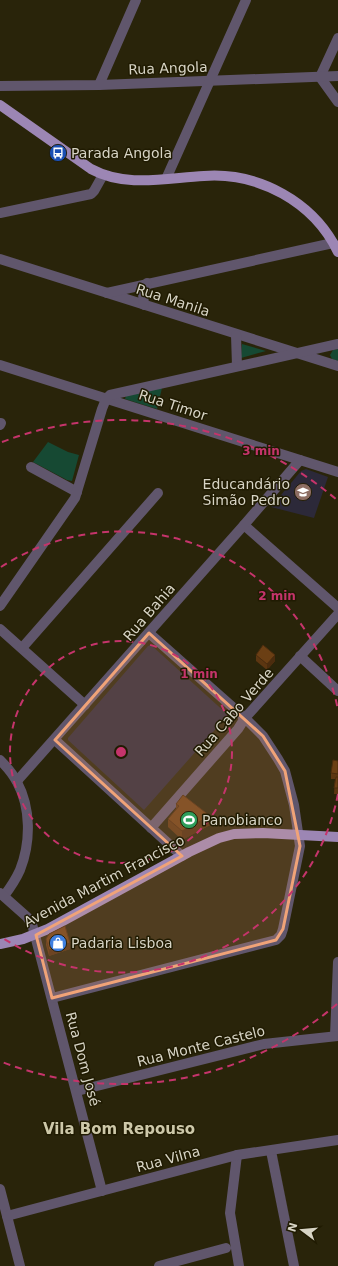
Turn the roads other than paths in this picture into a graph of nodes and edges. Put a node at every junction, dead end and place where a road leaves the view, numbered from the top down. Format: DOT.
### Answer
graph roads {
  1 [pos="136,0"];
  2 [pos="246,0"];
  3 [pos="338,38"];
  4 [pos="338,76"];
  5 [pos="320,77"];
  6 [pos="210,81"];
  7 [pos="99,85"];
  8 [pos="0,86"];
  9 [pos="338,102"];
  10 [pos="0,105"];
  11 [pos="103,175"];
  12 [pos="166,179"];
  13 [pos="0,213"];
  14 [pos="336,248"];
  15 [pos="0,259"];
  16 [pos="147,284"];
  17 [pos="105,293"];
  18 [pos="144,305"];
  19 [pos="236,335"];
  20 [pos="338,344"];
  21 [pos="295,353"];
  22 [pos="0,365"];
  23 [pos="237,366"];
  24 [pos="338,366"];
  25 [pos="106,399"];
  26 [pos="300,460"];
  27 [pos="31,467"];
  28 [pos="338,472"];
  29 [pos="77,492"];
  30 [pos="158,493"];
  31 [pos="244,526"];
  32 [pos="0,606"];
  33 [pos="338,608"];
  34 [pos="338,614"];
  35 [pos="0,629"];
  36 [pos="149,633"];
  37 [pos="22,648"];
  38 [pos="300,656"];
  39 [pos="338,691"];
  40 [pos="85,705"];
  41 [pos="245,718"];
  42 [pos="55,740"];
  43 [pos="0,760"];
  44 [pos="17,782"];
  45 [pos="151,828"];
  46 [pos="299,835"];
  47 [pos="338,837"];
  48 [pos="182,856"];
  49 [pos="2,894"];
  50 [pos="36,934"];
  51 [pos="0,944"];
  52 [pos="338,962"];
  53 [pos="52,998"];
  54 [pos="336,1036"];
  55 [pos="76,1092"];
  56 [pos="338,1140"];
  57 [pos="271,1151"];
  58 [pos="237,1155"];
  59 [pos="0,1189"];
  60 [pos="102,1191"];
  61 [pos="7,1216"];
  62 [pos="226,1248"];
  63 [pos="20,1266"];
  64 [pos="159,1266"];
  65 [pos="238,1266"];
  66 [pos="294,1266"];
  1 -- 7 [label="street"];
  2 -- 6 [label="street"];
  3 -- 5 [label="street"];
  4 -- 5 [label="street, Rua Angola"];
  5 -- 6 [label="street, Rua Angola"];
  5 -- 9 [label="street"];
  6 -- 7 [label="street, Rua Angola"];
  6 -- 12 [label="street"];
  7 -- 8 [label="street, Rua Angola"];
  10 -- 11 [label="main road"];
  11 -- 12 [label="main road"];
  11 -- 13 [label="street"];
  12 -- 14 [label="main road"];
  14 -- 16 [label="street"];
  15 -- 17 [label="street, Rua Manila"];
  16 -- 17 [label="street"];
  16 -- 18 [label="street"];
  17 -- 18 [label="street, Rua Manila"];
  18 -- 19 [label="street, Rua Manila"];
  19 -- 21 [label="street, Rua Manila"];
  19 -- 23 [label="street"];
  20 -- 21 [label="street"];
  21 -- 23 [label="street"];
  21 -- 24 [label="street, Rua Manila"];
  22 -- 25 [label="street, Rua Timor"];
  23 -- 25 [label="street"];
  25 -- 26 [label="street, Rua Timor"];
  25 -- 29 [label="street"];
  26 -- 28 [label="street, Rua Timor"];
  26 -- 31 [label="street, Rua Bahia"];
  27 -- 29 [label="street"];
  29 -- 32 [label="street"];
  30 -- 37 [label="street"];
  31 -- 33 [label="street"];
  31 -- 36 [label="street, Rua Bahia"];
  34 -- 38 [label="street, Rua Cabo Verde"];
  35 -- 37 [label="street"];
  36 -- 40 [label="street, Rua Bahia"];
  36 -- 41 [label="street"];
  37 -- 40 [label="street"];
  38 -- 39 [label="street"];
  38 -- 41 [label="street, Rua Cabo Verde"];
  40 -- 42 [label="street, Rua Bahia"];
  41 -- 45 [label="street, Rua Cabo Verde"];
  41 -- 46 [label="street"];
  42 -- 44 [label="street, Rua Bahia"];
  42 -- 45 [label="street"];
  43 -- 44 [label="street"];
  44 -- 49 [label="street"];
  45 -- 48 [label="street"];
  46 -- 47 [label="main road, Avenida Martim Francisco"];
  46 -- 48 [label="main road, Avenida Martim Francisco"];
  46 -- 53 [label="street"];
  48 -- 50 [label="main road, Avenida Martim Francisco"];
  49 -- 50 [label="street, Rua Dom José"];
  50 -- 51 [label="main road, Avenida Martim Francisco"];
  50 -- 53 [label="street, Rua Dom José"];
  52 -- 54 [label="street, Rua Monte Castelo"];
  53 -- 55 [label="street, Rua Dom José"];
  54 -- 55 [label="street, Rua Monte Castelo"];
  55 -- 60 [label="street, Rua Dom José"];
  56 -- 57 [label="street, Rua Vilna"];
  57 -- 58 [label="street, Rua Vilna"];
  57 -- 66 [label="street"];
  58 -- 60 [label="street, Rua Vilna"];
  58 -- 65 [label="street"];
  59 -- 61 [label="street"];
  60 -- 61 [label="street, Rua Vilna"];
  61 -- 63 [label="street"];
  62 -- 64 [label="street"];
}
